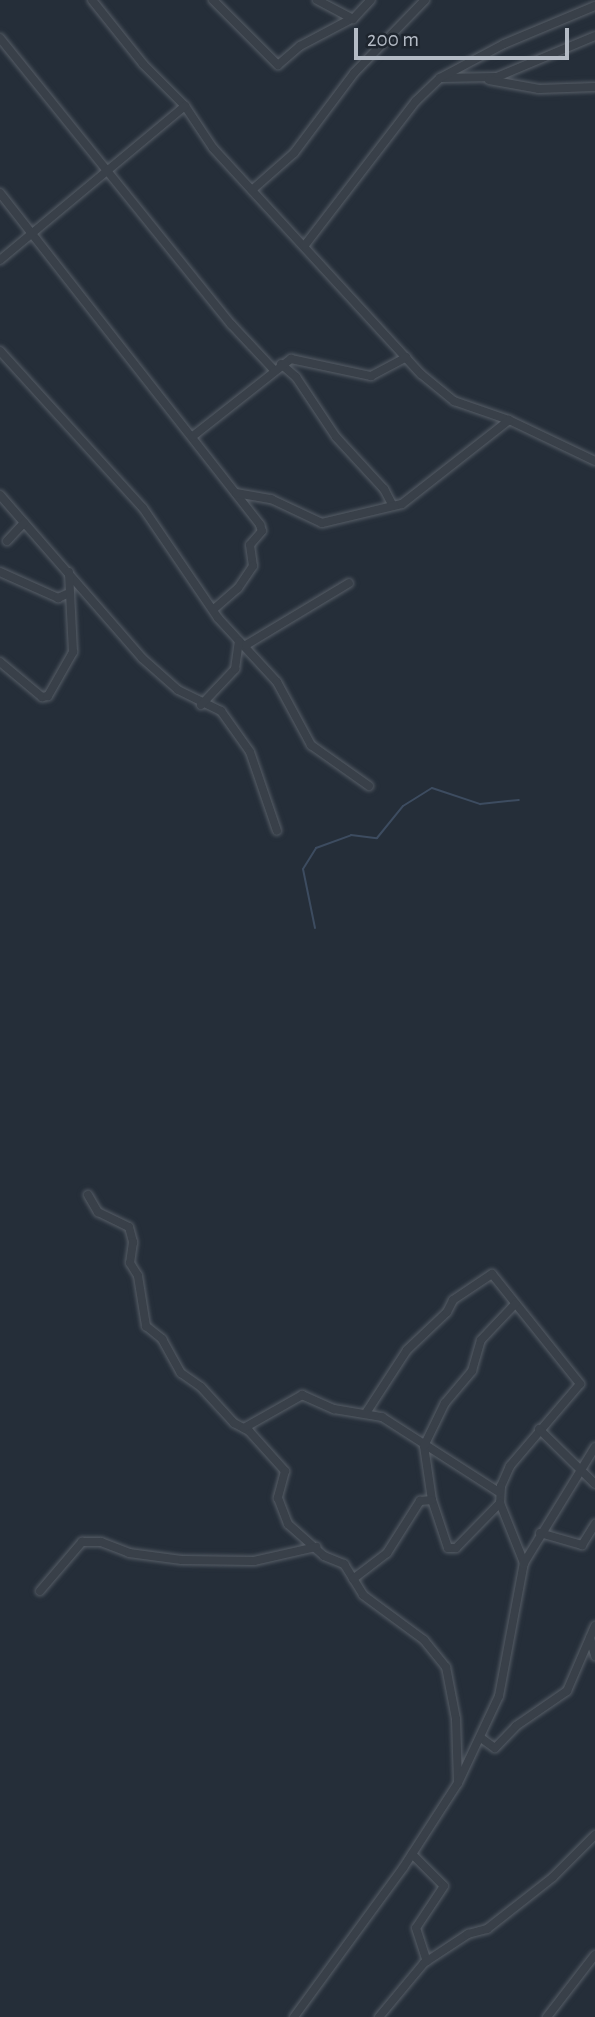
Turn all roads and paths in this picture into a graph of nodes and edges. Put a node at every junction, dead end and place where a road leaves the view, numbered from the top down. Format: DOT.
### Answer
graph roads {
  1 [pos="92,0"];
  2 [pos="213,0"];
  3 [pos="317,0"];
  4 [pos="371,0"];
  5 [pos="425,0"];
  6 [pos="595,6"];
  7 [pos="351,19"];
  8 [pos="595,36"];
  9 [pos="0,38"];
  10 [pos="440,78"];
  11 [pos="482,79"];
  12 [pos="595,87"];
  13 [pos="185,106"];
  14 [pos="109,171"];
  15 [pos="253,190"];
  16 [pos="0,193"];
  17 [pos="29,235"];
  18 [pos="305,245"];
  19 [pos="0,260"];
  20 [pos="0,351"];
  21 [pos="406,357"];
  22 [pos="278,367"];
  23 [pos="509,419"];
  24 [pos="193,436"];
  25 [pos="595,461"];
  26 [pos="233,492"];
  27 [pos="0,495"];
  28 [pos="392,504"];
  29 [pos="24,523"];
  30 [pos="7,541"];
  31 [pos="0,572"];
  32 [pos="69,572"];
  33 [pos="349,583"];
  34 [pos="67,594"];
  35 [pos="213,610"];
  36 [pos="242,643"];
  37 [pos="0,662"];
  38 [pos="201,705"];
  39 [pos="369,786"];
  40 [pos="277,831"];
  41 [pos="88,1195"];
  42 [pos="515,1304"];
  43 [pos="366,1413"];
  44 [pos="244,1428"];
  45 [pos="539,1429"];
  46 [pos="424,1446"];
  47 [pos="595,1447"];
  48 [pos="582,1472"];
  49 [pos="595,1484"];
  50 [pos="499,1492"];
  51 [pos="432,1500"];
  52 [pos="500,1503"];
  53 [pos="595,1524"];
  54 [pos="540,1533"];
  55 [pos="316,1547"];
  56 [pos="524,1563"];
  57 [pos="353,1579"];
  58 [pos="40,1591"];
  59 [pos="595,1626"];
  60 [pos="590,1638"];
  61 [pos="595,1656"];
  62 [pos="481,1738"];
  63 [pos="457,1783"];
  64 [pos="595,1835"];
  65 [pos="412,1854"];
  66 [pos="595,1955"];
  67 [pos="427,1961"];
  68 [pos="294,2017"];
  69 [pos="379,2017"];
  70 [pos="547,2017"];
  1 -- 13 [label="street"];
  2 -- 7 [label="street"];
  3 -- 7 [label="street"];
  4 -- 7 [label="street"];
  5 -- 15 [label="street"];
  6 -- 10 [label="street"];
  8 -- 11 [label="street"];
  9 -- 14 [label="street"];
  10 -- 11 [label="street"];
  10 -- 18 [label="street"];
  11 -- 12 [label="street"];
  13 -- 14 [label="street"];
  13 -- 15 [label="street"];
  14 -- 17 [label="street"];
  14 -- 22 [label="street"];
  15 -- 18 [label="street"];
  16 -- 17 [label="street"];
  17 -- 19 [label="street"];
  17 -- 24 [label="street"];
  18 -- 21 [label="street"];
  20 -- 35 [label="street"];
  21 -- 22 [label="street"];
  21 -- 23 [label="street"];
  22 -- 24 [label="street"];
  22 -- 28 [label="street"];
  23 -- 25 [label="street"];
  23 -- 28 [label="street"];
  24 -- 26 [label="street"];
  26 -- 28 [label="street"];
  26 -- 35 [label="street"];
  27 -- 29 [label="street"];
  29 -- 30 [label="street"];
  29 -- 32 [label="street"];
  31 -- 34 [label="street"];
  32 -- 34 [label="street"];
  32 -- 38 [label="street"];
  33 -- 36 [label="street"];
  34 -- 37 [label="street"];
  35 -- 36 [label="street"];
  36 -- 38 [label="street"];
  36 -- 39 [label="street"];
  38 -- 40 [label="street"];
  41 -- 44 [label="street"];
  42 -- 43 [label="street"];
  42 -- 45 [label="street"];
  42 -- 46 [label="street"];
  43 -- 44 [label="street"];
  43 -- 46 [label="street"];
  44 -- 55 [label="street"];
  45 -- 48 [label="street"];
  45 -- 50 [label="street"];
  46 -- 50 [label="street"];
  46 -- 51 [label="street"];
  47 -- 48 [label="street"];
  48 -- 49 [label="street"];
  48 -- 54 [label="street"];
  50 -- 52 [label="street"];
  51 -- 52 [label="street"];
  51 -- 57 [label="street"];
  52 -- 56 [label="street"];
  53 -- 54 [label="street"];
  54 -- 56 [label="street"];
  55 -- 57 [label="street"];
  55 -- 58 [label="street"];
  56 -- 62 [label="street"];
  57 -- 63 [label="street"];
  59 -- 60 [label="street"];
  60 -- 61 [label="street"];
  60 -- 62 [label="street"];
  62 -- 63 [label="street"];
  63 -- 65 [label="street"];
  64 -- 67 [label="street"];
  65 -- 67 [label="street"];
  65 -- 68 [label="street"];
  66 -- 70 [label="street"];
  67 -- 69 [label="street"];
}
